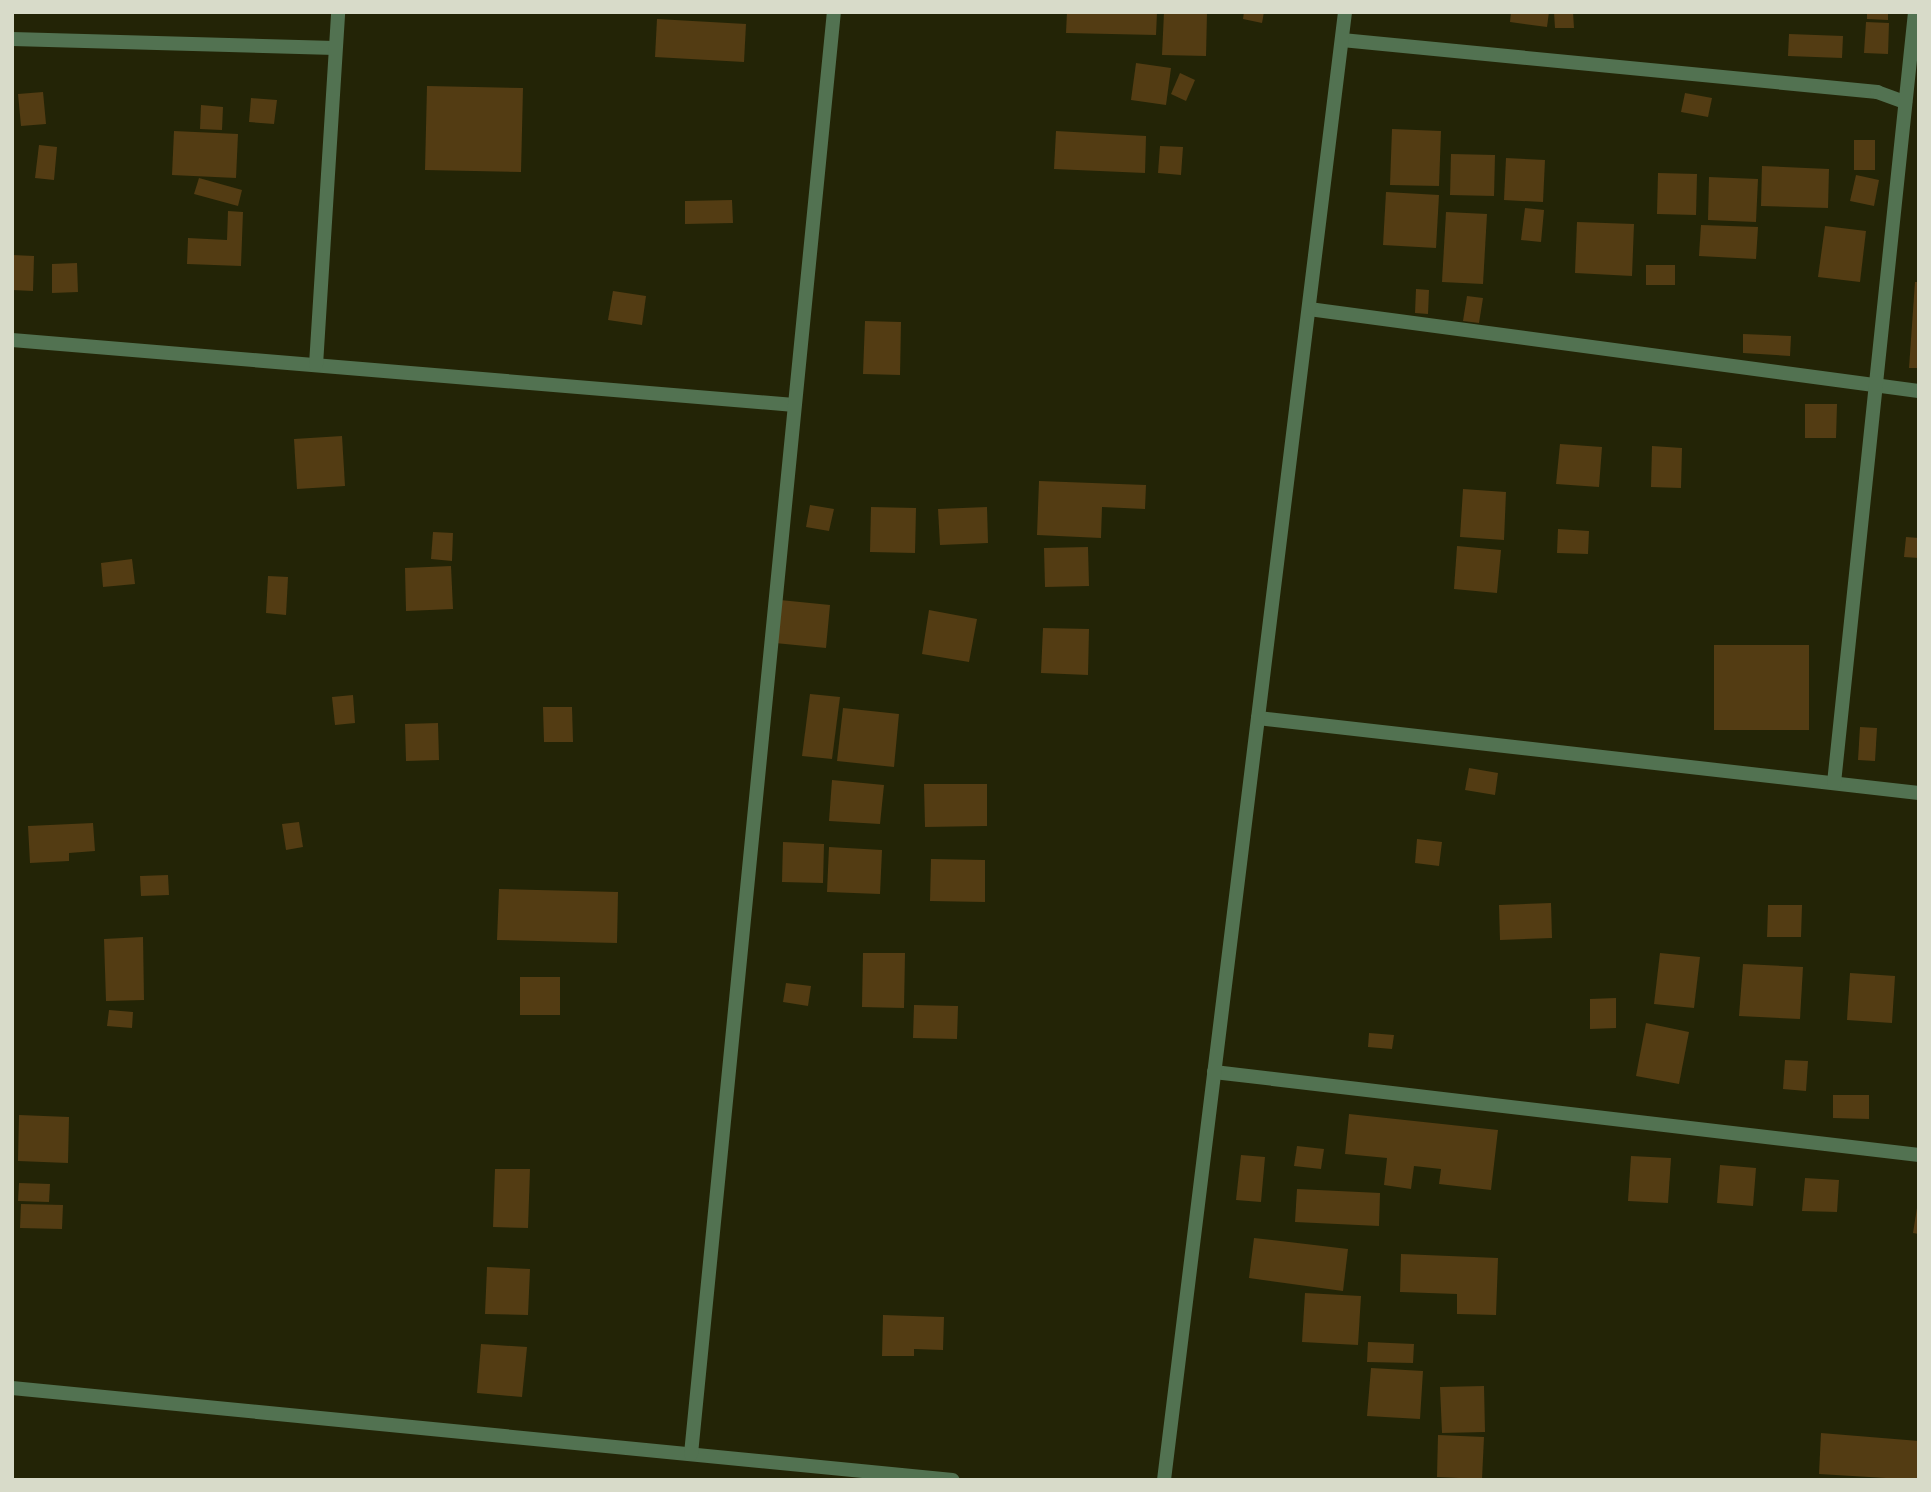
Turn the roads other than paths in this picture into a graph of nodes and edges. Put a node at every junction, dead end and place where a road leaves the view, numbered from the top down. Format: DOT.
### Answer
graph roads {
  1 [pos="338,12"];
  2 [pos="834,12"];
  3 [pos="1345,12"];
  4 [pos="1915,12"];
  5 [pos="12,39"];
  6 [pos="1342,40"];
  7 [pos="335,48"];
  8 [pos="1905,102"];
  9 [pos="1309,309"];
  10 [pos="12,340"];
  11 [pos="316,365"];
  12 [pos="1876,386"];
  13 [pos="1919,391"];
  14 [pos="794,405"];
  15 [pos="1258,718"];
  16 [pos="1834,783"];
  17 [pos="1919,793"];
  18 [pos="1214,1072"];
  19 [pos="1919,1155"];
  20 [pos="12,1388"];
  21 [pos="691,1454"];
  22 [pos="953,1480"];
  23 [pos="1164,1480"];
  1 -- 7 [label="street"];
  2 -- 14 [label="street"];
  3 -- 6 [label="street"];
  4 -- 8 [label="street"];
  5 -- 7 [label="street"];
  6 -- 8 [label="street"];
  6 -- 9 [label="street"];
  7 -- 11 [label="street"];
  8 -- 12 [label="street"];
  9 -- 12 [label="street"];
  9 -- 15 [label="street"];
  10 -- 11 [label="street"];
  11 -- 14 [label="street"];
  12 -- 13 [label="street"];
  12 -- 16 [label="street"];
  14 -- 21 [label="street"];
  15 -- 16 [label="street"];
  15 -- 18 [label="street"];
  16 -- 17 [label="street"];
  18 -- 19 [label="street"];
  18 -- 23 [label="street"];
  20 -- 21 [label="street"];
  21 -- 22 [label="street"];
}
